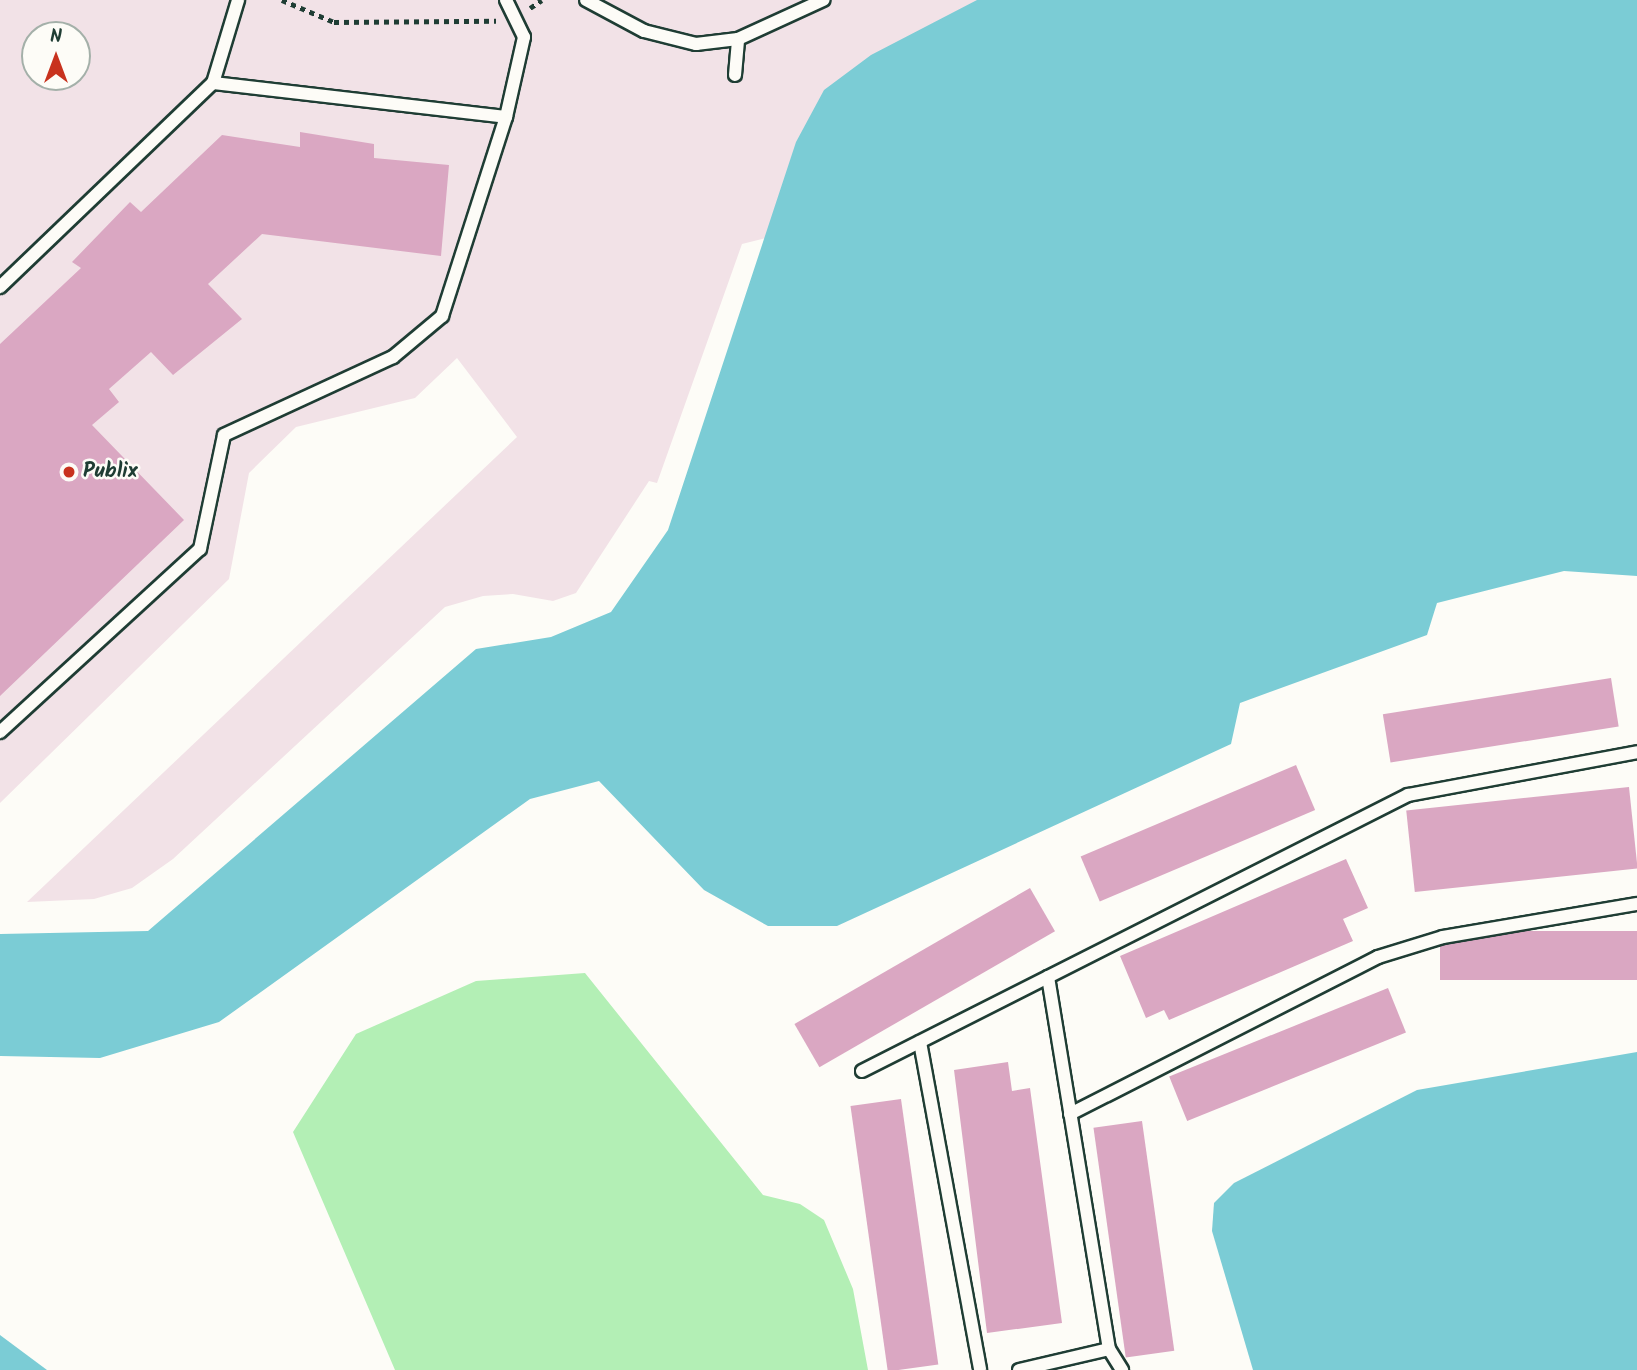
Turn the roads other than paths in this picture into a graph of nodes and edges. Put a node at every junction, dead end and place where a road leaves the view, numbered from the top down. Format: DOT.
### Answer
graph roads {
  1 [pos="238,0"];
  2 [pos="506,0"];
  3 [pos="586,0"];
  4 [pos="823,0"];
  5 [pos="808,3"];
  6 [pos="738,39"];
  7 [pos="736,75"];
  8 [pos="214,83"];
  9 [pos="506,117"];
  10 [pos="0,287"];
  11 [pos="0,732"];
  12 [pos="1637,752"];
  13 [pos="1637,904"];
  14 [pos="1048,977"];
  15 [pos="920,1042"];
  16 [pos="862,1072"];
  17 [pos="1070,1114"];
  18 [pos="1109,1349"];
  19 [pos="980,1370"];
  20 [pos="1019,1370"];
  21 [pos="1122,1370"];
  1 -- 8 [label="lane"];
  2 -- 9 [label="lane"];
  3 -- 6 [label="lane"];
  4 -- 5 [label="lane"];
  5 -- 6 [label="lane"];
  6 -- 7 [label="lane"];
  8 -- 9 [label="lane"];
  8 -- 10 [label="lane"];
  9 -- 11 [label="lane"];
  12 -- 14 [label="lane"];
  13 -- 17 [label="lane"];
  14 -- 15 [label="lane"];
  14 -- 17 [label="lane"];
  15 -- 16 [label="lane"];
  15 -- 19 [label="lane"];
  17 -- 18 [label="lane"];
  18 -- 20 [label="lane"];
  18 -- 21 [label="lane"];
}
